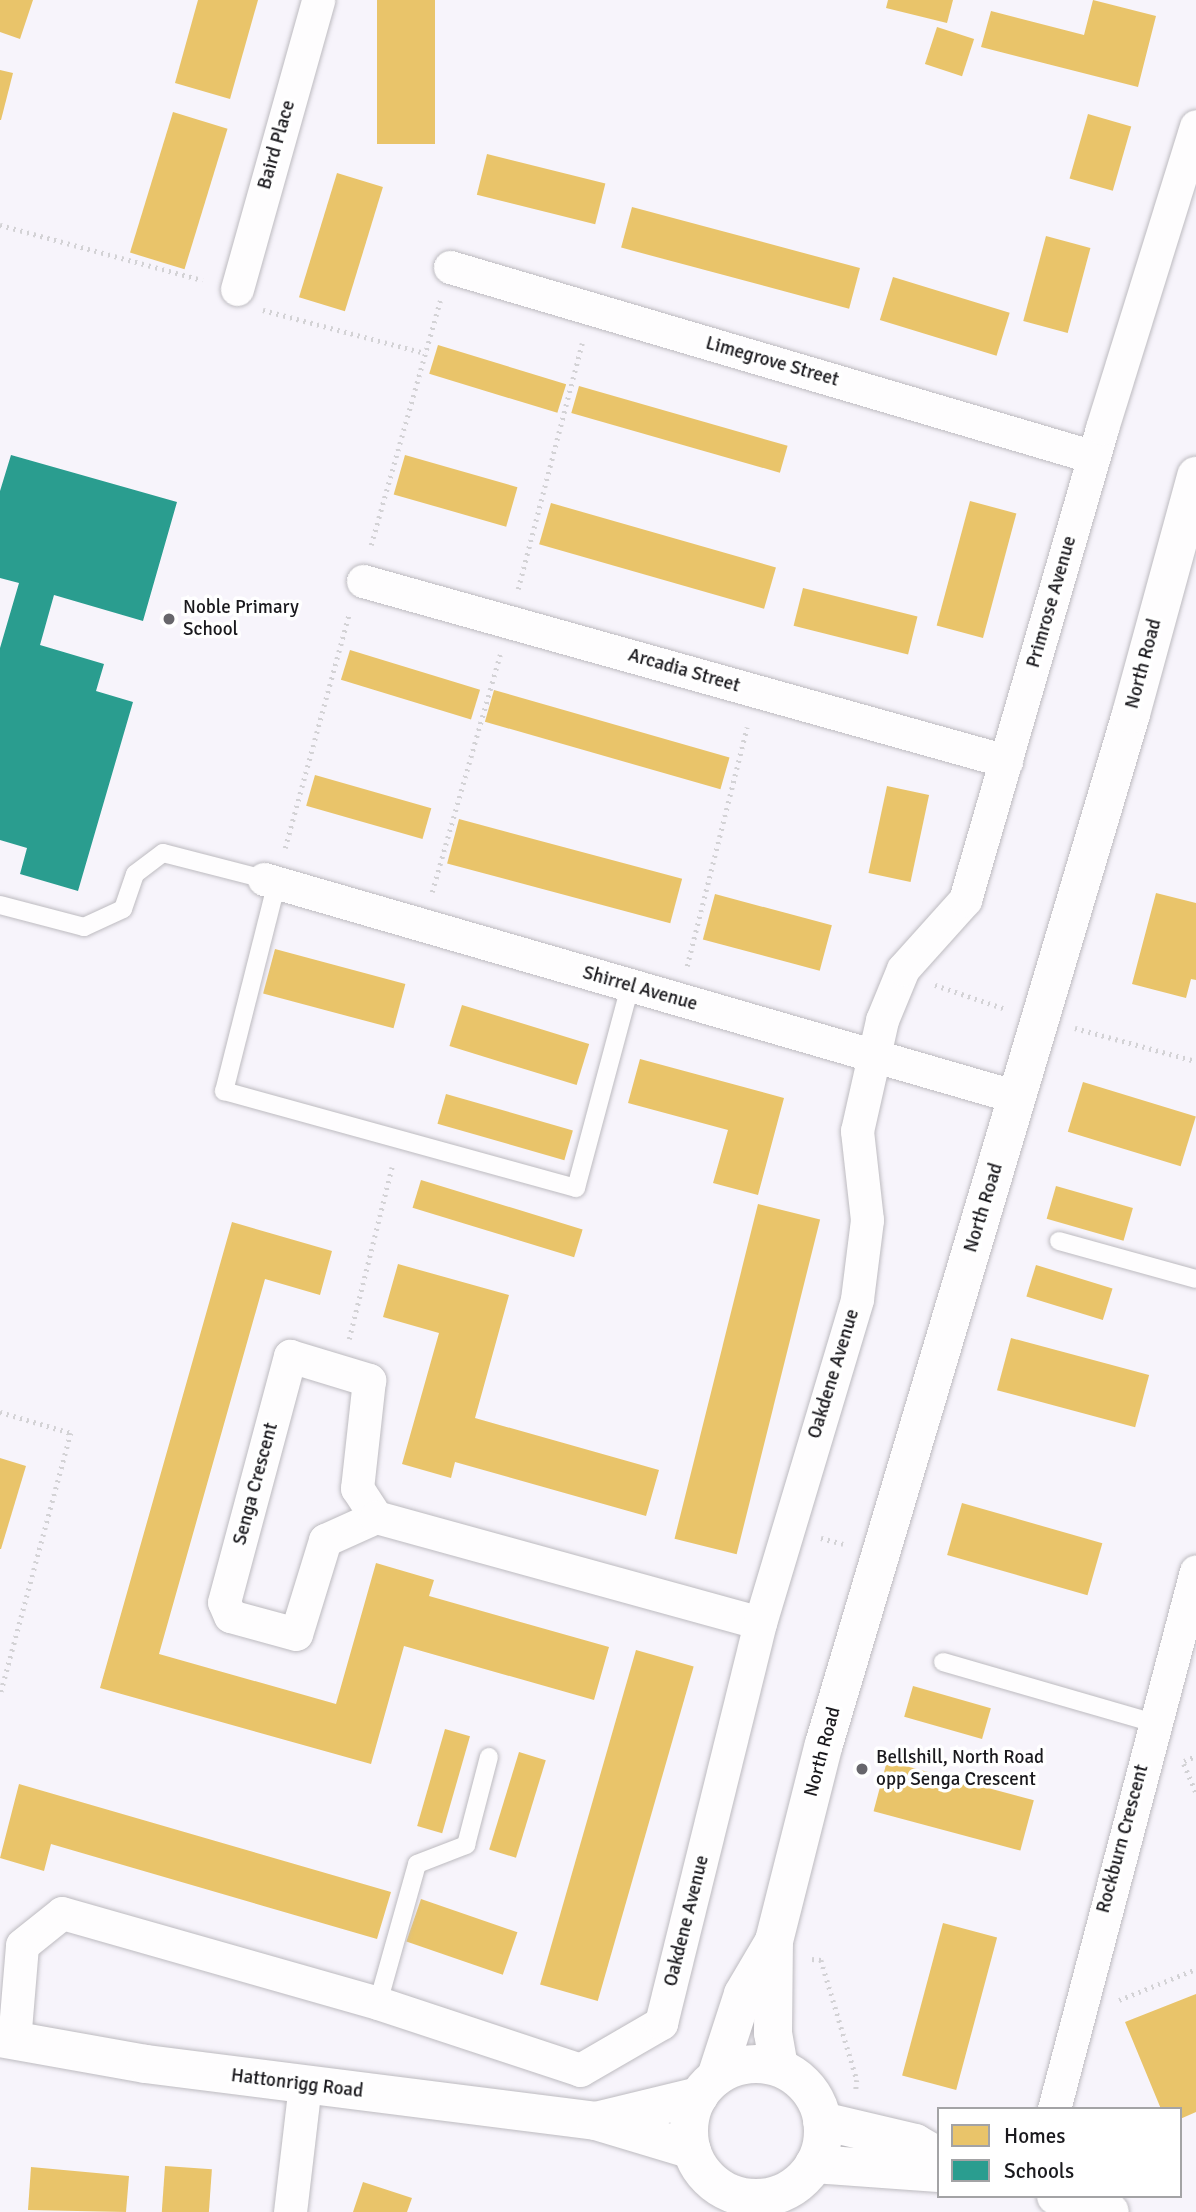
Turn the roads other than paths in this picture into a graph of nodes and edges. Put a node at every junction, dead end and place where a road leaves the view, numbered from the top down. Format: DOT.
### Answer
graph roads {
  1 [pos="318,0"];
  2 [pos="1196,125"];
  3 [pos="450,267"];
  4 [pos="237,289"];
  5 [pos="1094,457"];
  6 [pos="1196,476"];
  7 [pos="363,581"];
  8 [pos="1006,761"];
  9 [pos="270,881"];
  10 [pos="0,905"];
  11 [pos="629,986"];
  12 [pos="873,1058"];
  13 [pos="1017,1097"];
  14 [pos="1059,1241"];
  15 [pos="1196,1279"];
  16 [pos="376,1517"];
  17 [pos="1196,1571"];
  18 [pos="760,1622"];
  19 [pos="943,1662"];
  20 [pos="1155,1723"];
  21 [pos="489,1757"];
  22 [pos="774,1941"];
  23 [pos="378,2003"];
  24 [pos="7,2040"];
  25 [pos="779,2067"];
  26 [pos="305,2085"];
  27 [pos="707,2086"];
  28 [pos="1054,2107"];
  29 [pos="596,2121"];
  30 [pos="822,2121"];
  31 [pos="937,2156"];
  32 [pos="697,2160"];
  33 [pos="937,2173"];
  34 [pos="797,2186"];
  35 [pos="1063,2198"];
  36 [pos="290,2212"];
  37 [pos="708,2212"];
  38 [pos="1111,2212"];
  1 -- 4 [label="street, Baird Place"];
  2 -- 5 [label="street, Primrose Avenue"];
  3 -- 5 [label="street, Limegrove Street"];
  5 -- 8 [label="street, Primrose Avenue"];
  6 -- 13 [label="main road, North Road"];
  7 -- 8 [label="street, Arcadia Street"];
  8 -- 12 [label="street, Primrose Avenue"];
  9 -- 10 [label="lane"];
  9 -- 11 [label="street, Shirrel Avenue"];
  9 -- 11 [label="lane"];
  11 -- 12 [label="street, Shirrel Avenue"];
  12 -- 13 [label="street, Shirrel Avenue"];
  12 -- 18 [label="street, Oakdene Avenue"];
  13 -- 22 [label="main road, North Road"];
  14 -- 15 [label="lane"];
  16 -- 16 [label="street, Senga Crescent"];
  16 -- 18 [label="street"];
  17 -- 20 [label="street, Rockburn Crescent"];
  18 -- 23 [label="street, Oakdene Avenue"];
  19 -- 20 [label="lane"];
  20 -- 28 [label="street, Rockburn Crescent"];
  21 -- 23 [label="lane"];
  22 -- 25 [label="main road, North Road"];
  22 -- 27 [label="main road, North Road"];
  23 -- 24 [label="street, Oakdene Avenue"];
  24 -- 26 [label="main road, Hattonrigg Road"];
  25 -- 27 [label="main road"];
  25 -- 30 [label="main road"];
  26 -- 29 [label="main road, Hattonrigg Road"];
  26 -- 36 [label="street"];
  27 -- 29 [label="main road, Hattonrigg Road"];
  27 -- 32 [label="main road"];
  29 -- 32 [label="main road, Hattonrigg Road"];
  30 -- 31 [label="main road"];
  30 -- 34 [label="main road"];
  32 -- 34 [label="main road"];
  32 -- 37 [label="main road"];
  33 -- 34 [label="main road"];
  35 -- 38 [label="main road"];
}
